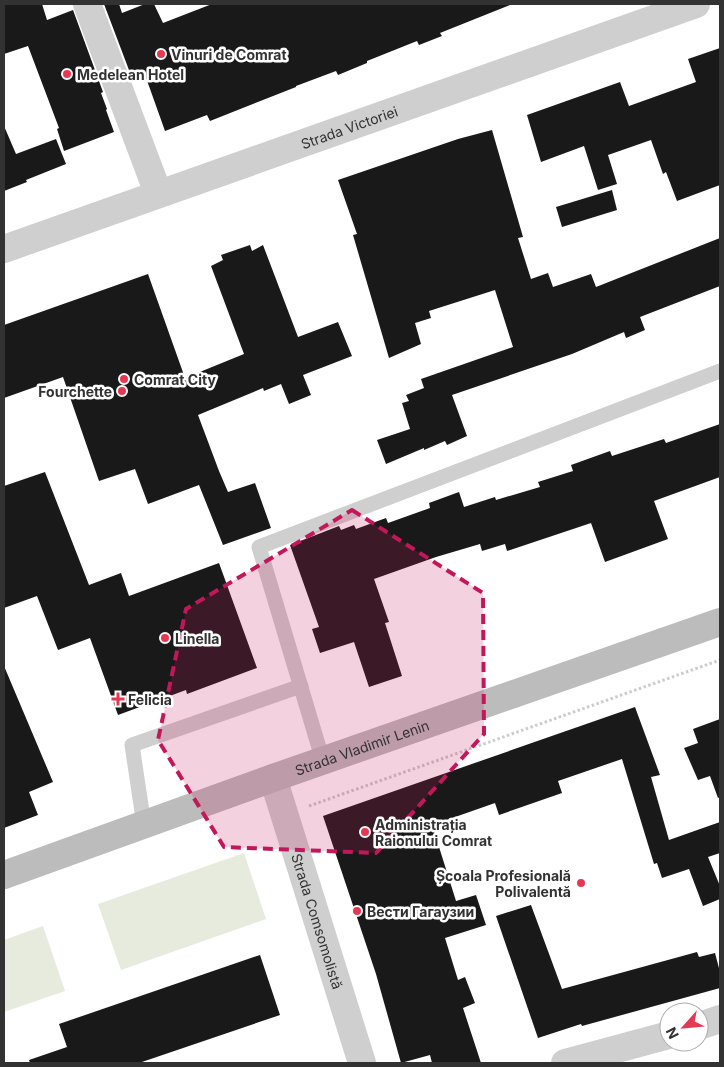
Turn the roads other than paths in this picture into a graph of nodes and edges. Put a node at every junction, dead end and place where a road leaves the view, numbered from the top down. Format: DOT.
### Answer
graph roads {
  1 [pos="87,4"];
  2 [pos="696,4"];
  3 [pos="158,193"];
  4 [pos="4,249"];
  5 [pos="720,371"];
  6 [pos="720,622"];
  7 [pos="301,686"];
  8 [pos="323,761"];
  9 [pos="273,778"];
  10 [pos="144,825"];
  11 [pos="4,875"];
  12 [pos="659,1038"];
  13 [pos="362,1063"];
  14 [pos="565,1063"];
  1 -- 3 [label="street"];
  2 -- 3 [label="street, Strada Victoriei"];
  3 -- 4 [label="street, Strada Victoriei"];
  5 -- 7 [label="lane"];
  6 -- 8 [label="main road, Strada Vladimir Lenin"];
  7 -- 8 [label="lane"];
  7 -- 10 [label="lane"];
  8 -- 9 [label="main road, Strada Vladimir Lenin"];
  9 -- 10 [label="main road, Strada Vladimir Lenin"];
  9 -- 13 [label="street, Strada Comsomolistă"];
  10 -- 11 [label="main road, Strada Vladimir Lenin"];
  12 -- 14 [label="street"];
}
